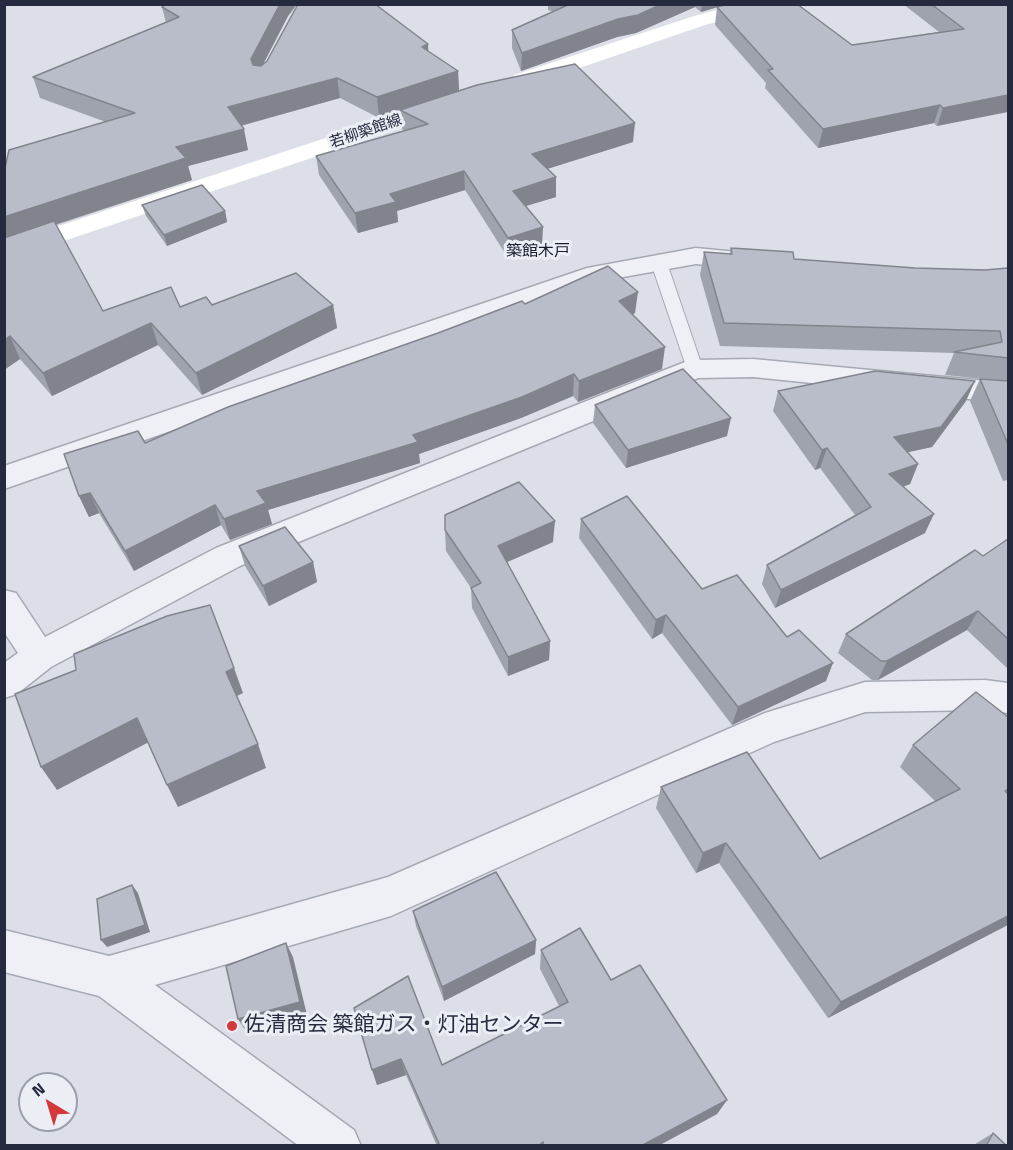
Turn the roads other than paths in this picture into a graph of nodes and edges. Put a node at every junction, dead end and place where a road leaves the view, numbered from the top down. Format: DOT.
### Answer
graph roads {
  1 [pos="763,4"];
  2 [pos="500,87"];
  3 [pos="467,98"];
  4 [pos="4,253"];
  5 [pos="658,263"];
  6 [pos="777,264"];
  7 [pos="695,369"];
  8 [pos="1008,393"];
  9 [pos="4,478"];
  10 [pos="4,603"];
  11 [pos="39,657"];
  12 [pos="4,683"];
  13 [pos="1008,698"];
  14 [pos="4,951"];
  15 [pos="109,977"];
  16 [pos="338,1146"];
  1 -- 2 [label="main road"];
  3 -- 4 [label="main road, 若柳築館線"];
  5 -- 6 [label="street"];
  5 -- 7 [label="lane"];
  5 -- 9 [label="street"];
  7 -- 8 [label="street"];
  7 -- 11 [label="street"];
  10 -- 11 [label="street"];
  11 -- 12 [label="street"];
  13 -- 15 [label="street"];
  14 -- 15 [label="street"];
  15 -- 16 [label="street"];
}
